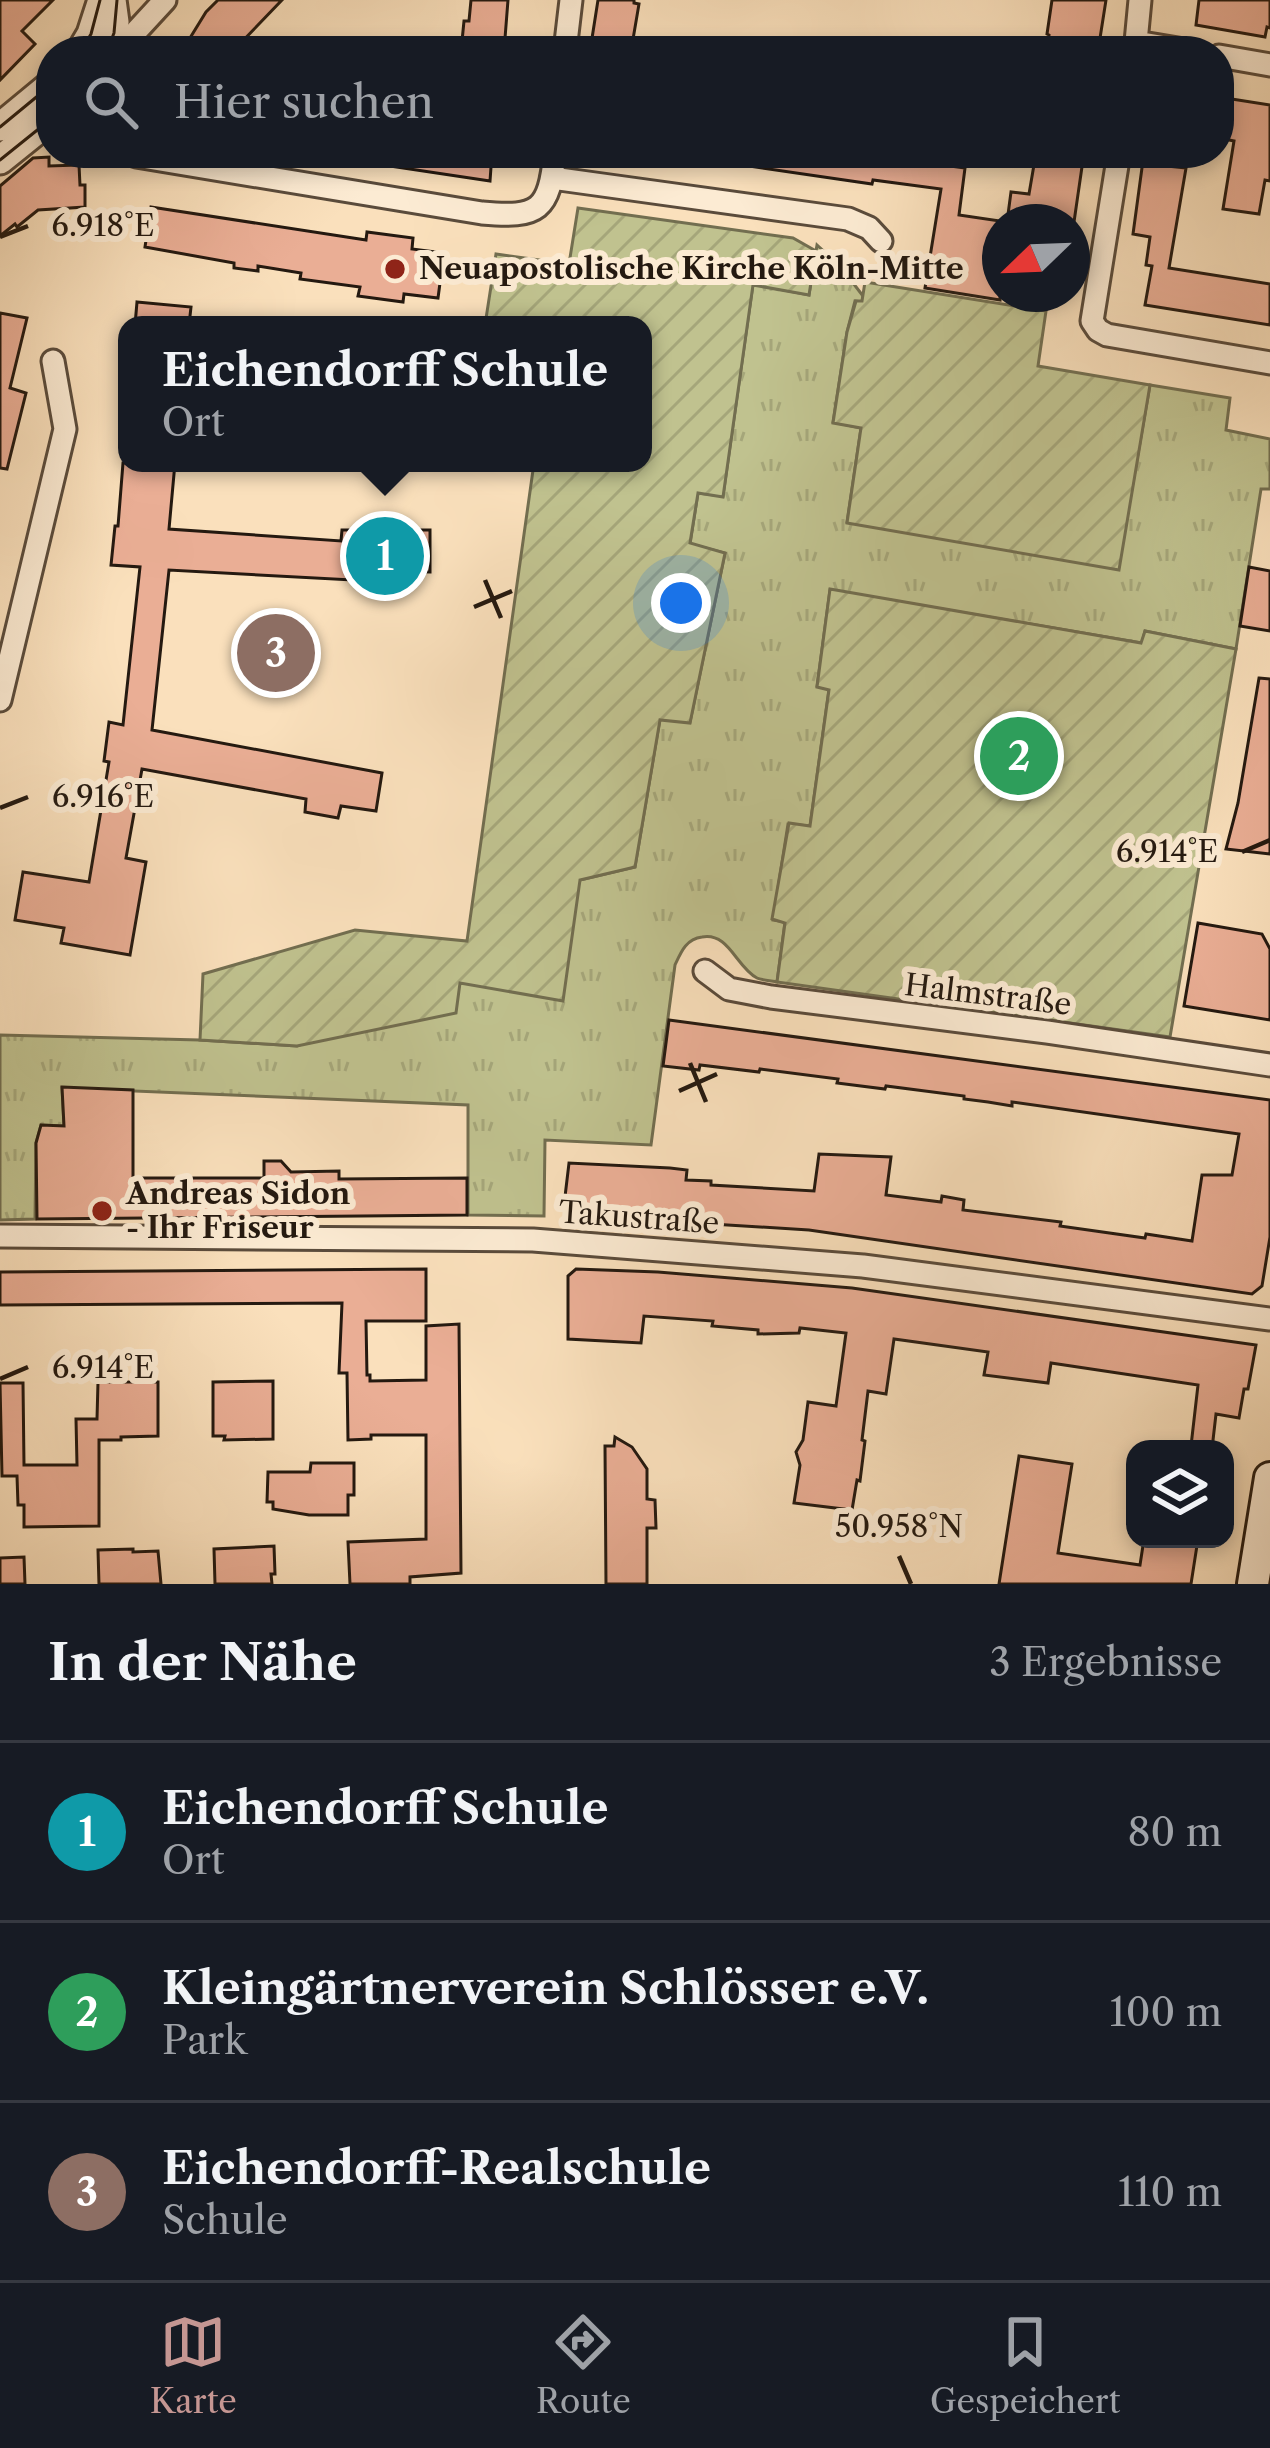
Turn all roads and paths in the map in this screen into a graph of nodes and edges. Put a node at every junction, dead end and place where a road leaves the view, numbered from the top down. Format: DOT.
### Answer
graph roads {
  1 [pos="102,0"];
  2 [pos="112,0"];
  3 [pos="165,0"];
  4 [pos="571,0"];
  5 [pos="1140,0"];
  6 [pos="90,36"];
  7 [pos="112,36"];
  8 [pos="132,36"];
  9 [pos="567,36"];
  10 [pos="1136,36"];
  11 [pos="1234,59"];
  12 [pos="1270,65"];
  13 [pos="36,98"];
  14 [pos="0,128"];
  15 [pos="36,131"];
  16 [pos="0,160"];
  17 [pos="210,168"];
  18 [pos="553,168"];
  19 [pos="1116,168"];
  20 [pos="552,178"];
  21 [pos="881,241"];
  22 [pos="53,361"];
  23 [pos="1270,363"];
  24 [pos="0,700"];
  25 [pos="704,971"];
  26 [pos="1270,1065"];
  27 [pos="0,1236"];
  28 [pos="1270,1319"];
  29 [pos="1270,1478"];
  30 [pos="1253,1584"];
  1 -- 6 [label="street"];
  2 -- 7 [label="street"];
  3 -- 8 [label="street"];
  4 -- 9 [label="street"];
  5 -- 10 [label="street"];
  11 -- 12 [label="street"];
  13 -- 14 [label="street"];
  15 -- 16 [label="street"];
  17 -- 20 [label="street"];
  18 -- 20 [label="street"];
  19 -- 23 [label="street"];
  20 -- 21 [label="street"];
  22 -- 24 [label="street"];
  25 -- 26 [label="street, Halmstraße"];
  27 -- 28 [label="street, Takustraße"];
  29 -- 30 [label="main road"];
}
